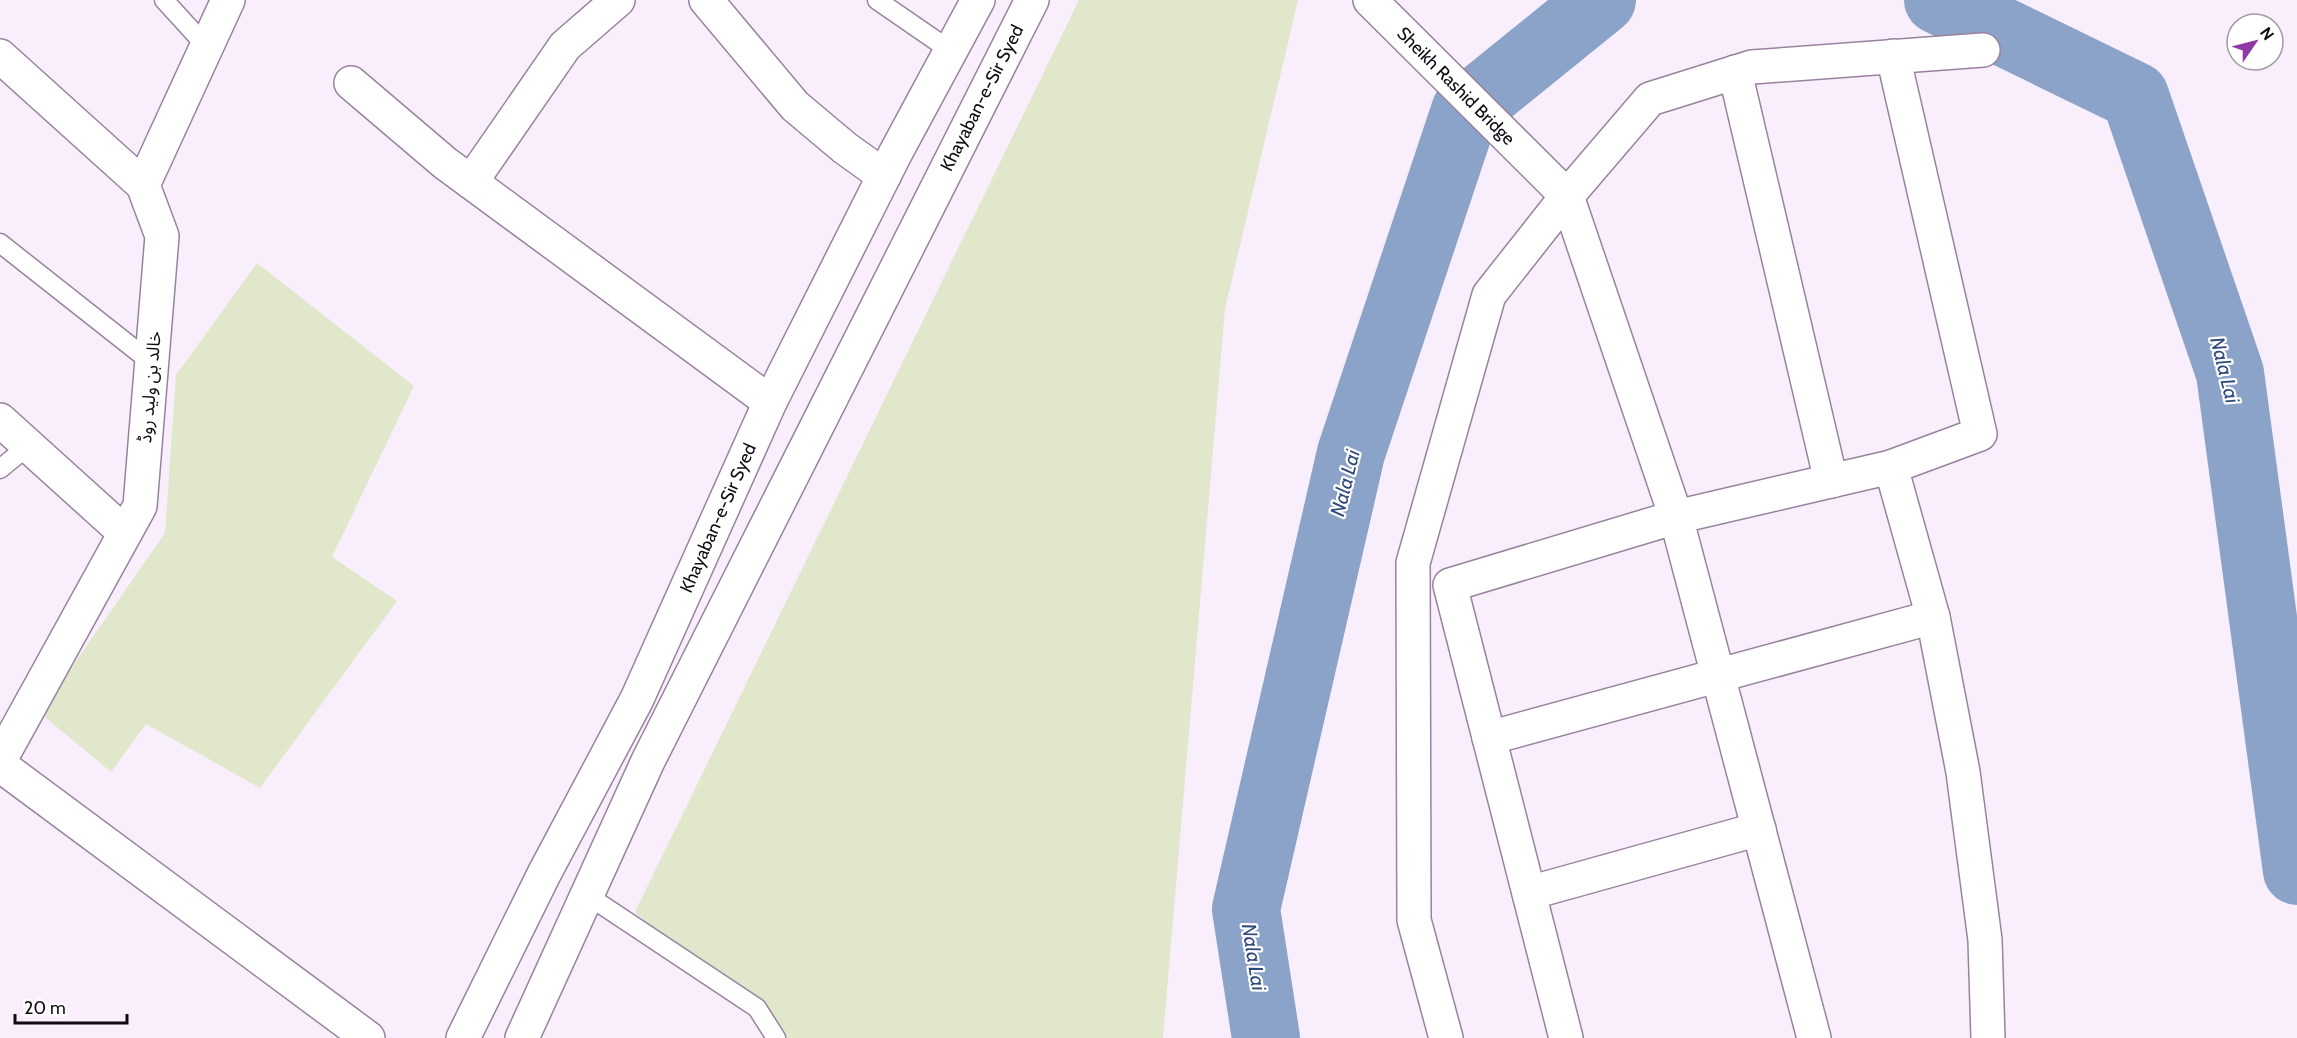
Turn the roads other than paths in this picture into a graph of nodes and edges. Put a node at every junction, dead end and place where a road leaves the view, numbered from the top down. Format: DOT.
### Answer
graph roads {
  1 [pos="164,0"];
  2 [pos="228,0"];
  3 [pos="618,0"];
  4 [pos="706,0"];
  5 [pos="877,0"];
  6 [pos="978,0"];
  7 [pos="1032,0"];
  8 [pos="1370,0"];
  9 [pos="206,46"];
  10 [pos="1983,50"];
  11 [pos="951,51"];
  12 [pos="0,56"];
  13 [pos="1893,56"];
  14 [pos="1735,72"];
  15 [pos="351,82"];
  16 [pos="884,177"];
  17 [pos="471,182"];
  18 [pos="143,185"];
  19 [pos="1567,196"];
  20 [pos="0,243"];
  21 [pos="152,363"];
  22 [pos="770,402"];
  23 [pos="0,420"];
  24 [pos="28,446"];
  25 [pos="1891,467"];
  26 [pos="0,469"];
  27 [pos="1831,481"];
  28 [pos="1676,517"];
  29 [pos="125,533"];
  30 [pos="1933,617"];
  31 [pos="1718,675"];
  32 [pos="1489,738"];
  33 [pos="0,760"];
  34 [pos="0,765"];
  35 [pos="1759,829"];
  36 [pos="1528,893"];
  37 [pos="587,895"];
  38 [pos="368,1038"];
  39 [pos="463,1038"];
  40 [pos="522,1038"];
  41 [pos="776,1038"];
  42 [pos="1446,1038"];
  43 [pos="1566,1038"];
  44 [pos="1814,1038"];
  45 [pos="1988,1038"];
  1 -- 9 [label="lane"];
  2 -- 9 [label="street"];
  3 -- 17 [label="street"];
  4 -- 16 [label="street"];
  5 -- 11 [label="lane"];
  6 -- 11 [label="street, Khayaban-e-Sir Syed"];
  7 -- 37 [label="street, Khayaban-e-Sir Syed"];
  8 -- 19 [label="street, Sheikh Rashid Bridge"];
  9 -- 18 [label="street"];
  10 -- 13 [label="street"];
  11 -- 16 [label="street, Khayaban-e-Sir Syed"];
  12 -- 18 [label="street"];
  13 -- 14 [label="street"];
  13 -- 25 [label="street"];
  14 -- 19 [label="street"];
  14 -- 27 [label="street"];
  15 -- 17 [label="street"];
  16 -- 22 [label="street, Khayaban-e-Sir Syed"];
  17 -- 22 [label="street"];
  18 -- 21 [label="street, خالد بن ولید روڈ"];
  19 -- 28 [label="street"];
  19 -- 42 [label="street"];
  20 -- 21 [label="lane"];
  21 -- 29 [label="street, خالد بن ولید روڈ"];
  22 -- 39 [label="street, Khayaban-e-Sir Syed"];
  23 -- 24 [label="street"];
  24 -- 26 [label="lane"];
  24 -- 29 [label="street"];
  25 -- 27 [label="street"];
  25 -- 30 [label="street"];
  27 -- 28 [label="street"];
  28 -- 31 [label="street"];
  28 -- 32 [label="street"];
  29 -- 33 [label="street, خالد بن ولید روڈ"];
  30 -- 31 [label="street"];
  30 -- 45 [label="street"];
  31 -- 32 [label="street"];
  31 -- 35 [label="street"];
  32 -- 36 [label="street"];
  34 -- 38 [label="street"];
  35 -- 36 [label="street"];
  35 -- 44 [label="street"];
  36 -- 43 [label="street"];
  37 -- 40 [label="street, Khayaban-e-Sir Syed"];
  37 -- 41 [label="lane"];
}
